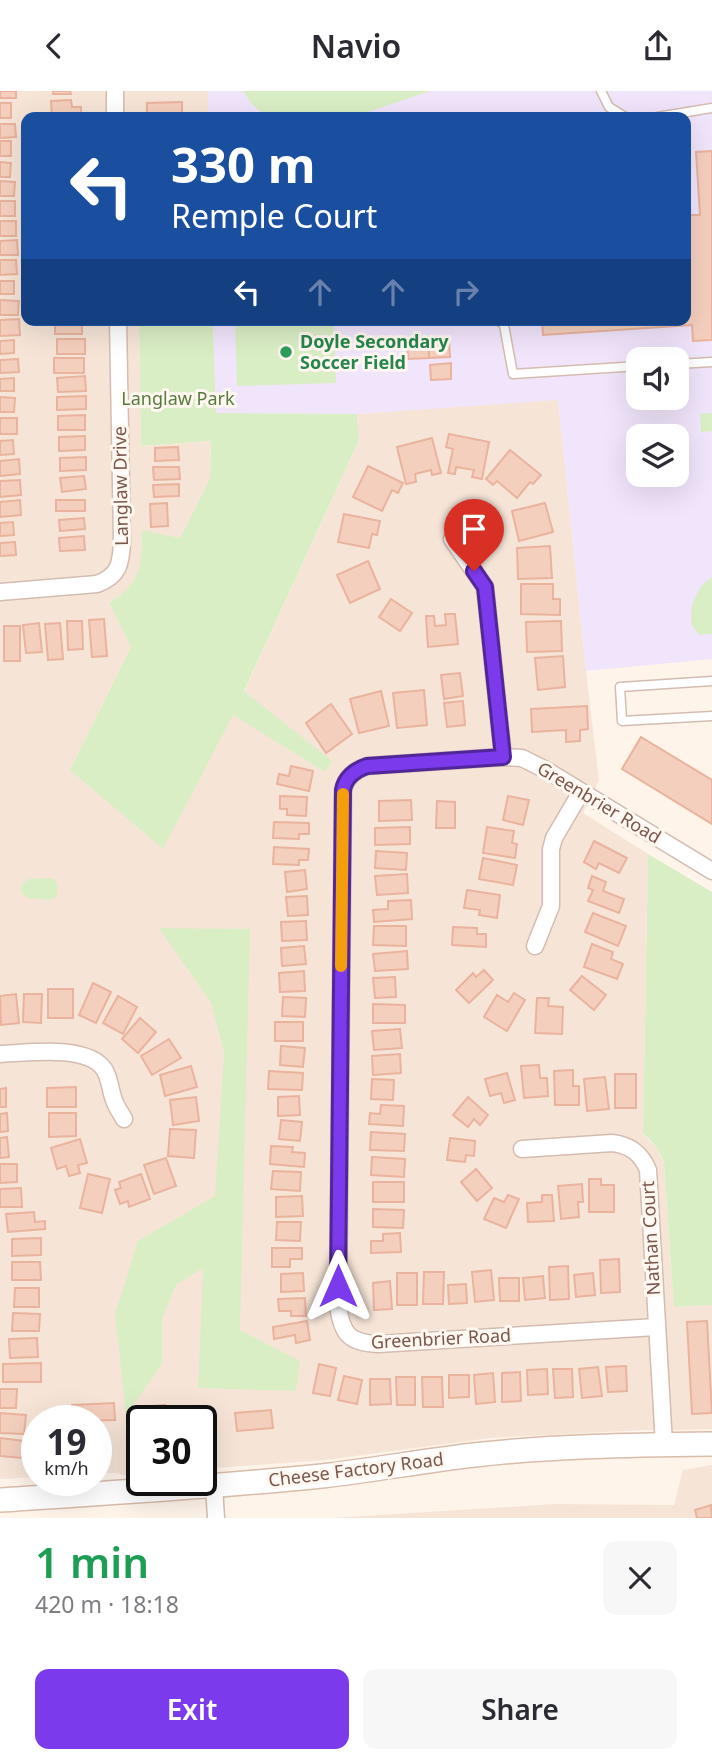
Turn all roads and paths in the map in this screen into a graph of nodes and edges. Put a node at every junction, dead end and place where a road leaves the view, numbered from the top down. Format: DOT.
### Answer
graph roads {
  1 [pos="115,91"];
  2 [pos="601,91"];
  3 [pos="712,108"];
  4 [pos="115,112"];
  5 [pos="617,112"];
  6 [pos="688,112"];
  7 [pos="118,326"];
  8 [pos="504,326"];
  9 [pos="712,362"];
  10 [pos="689,363"];
  11 [pos="626,367"];
  12 [pos="452,539"];
  13 [pos="0,591"];
  14 [pos="712,681"];
  15 [pos="712,716"];
  16 [pos="503,757"];
  17 [pos="581,792"];
  18 [pos="712,871"];
  19 [pos="535,946"];
  20 [pos="0,1054"];
  21 [pos="124,1119"];
  22 [pos="522,1149"];
  23 [pos="656,1327"];
  24 [pos="664,1444"];
  25 [pos="712,1448"];
  26 [pos="217,1486"];
  27 [pos="126,1492"];
  28 [pos="215,1496"];
  29 [pos="0,1500"];
  30 [pos="216,1518"];
  1 -- 4 [label="street"];
  2 -- 5 [label="lane"];
  3 -- 6 [label="lane"];
  7 -- 13 [label="street, Langlaw Drive"];
  8 -- 11 [label="lane"];
  9 -- 10 [label="lane"];
  12 -- 16 [label="street"];
  14 -- 15 [label="lane"];
  16 -- 17 [label="street, Greenbrier Road"];
  16 -- 23 [label="street, Greenbrier Road"];
  17 -- 18 [label="street, Greenbrier Road"];
  17 -- 19 [label="street"];
  20 -- 21 [label="street"];
  22 -- 23 [label="street, Nathan Court"];
  23 -- 24 [label="street, Nathan Court"];
  24 -- 25 [label="main road, Cheese Factory Road"];
  24 -- 26 [label="main road, Cheese Factory Road"];
  27 -- 29 [label="main road, Cheese Factory Road"];
  28 -- 30 [label="street"];
}
